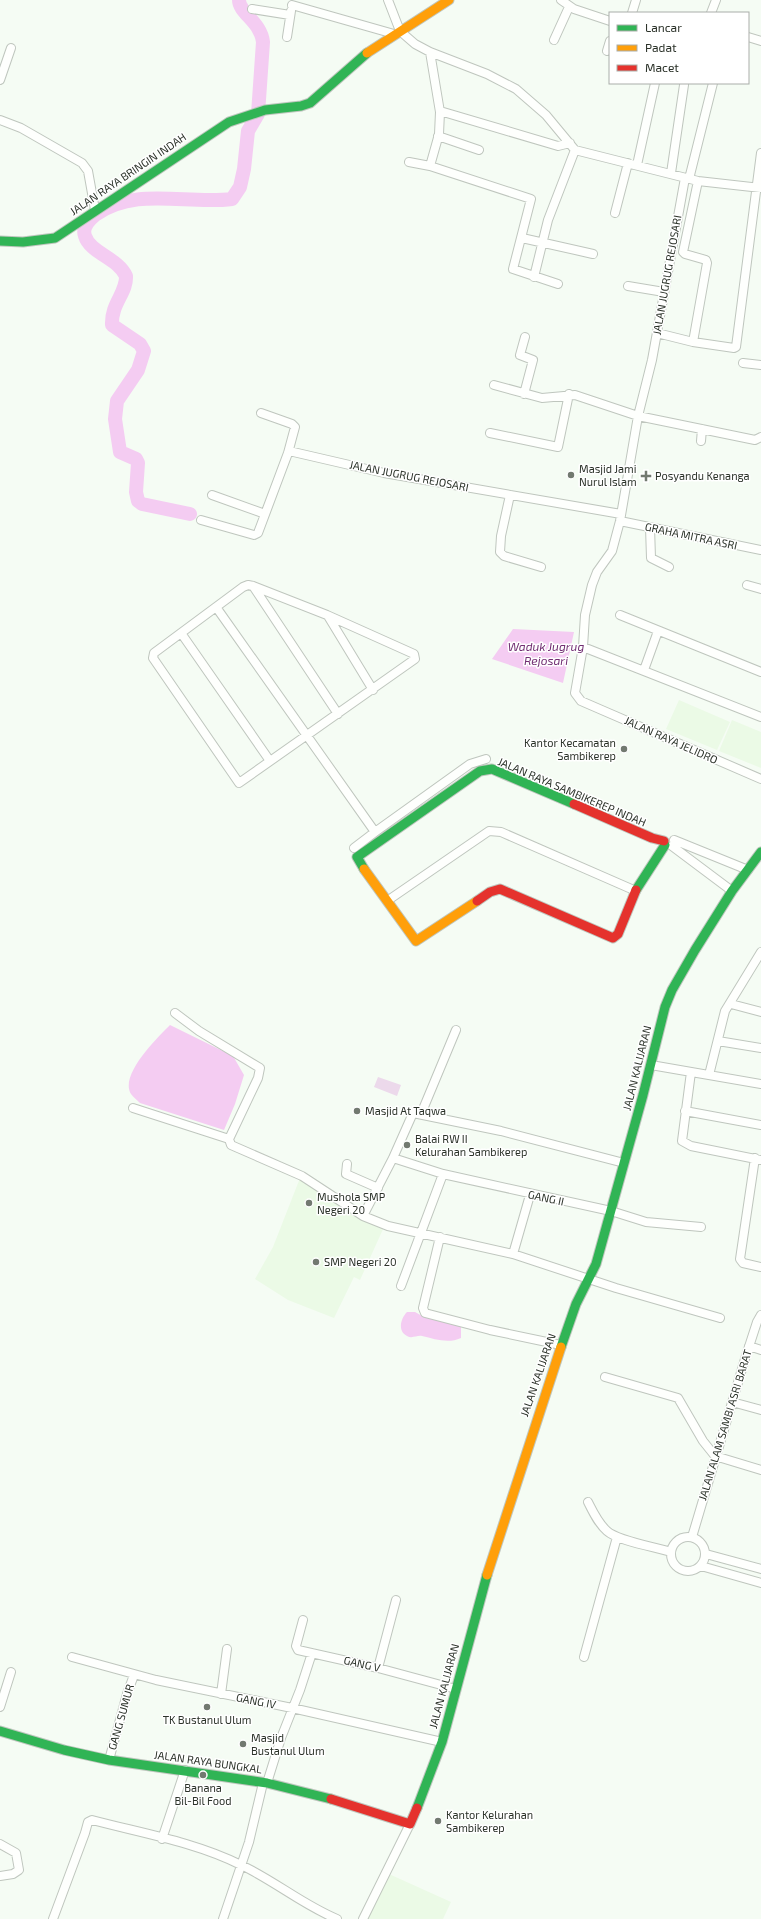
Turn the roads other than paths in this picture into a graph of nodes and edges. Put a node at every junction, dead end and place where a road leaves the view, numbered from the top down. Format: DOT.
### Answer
graph roads {
  1 [pos="388,0"];
  2 [pos="449,0"];
  3 [pos="561,0"];
  4 [pos="636,0"];
  5 [pos="716,0"];
  6 [pos="292,2"];
  7 [pos="569,6"];
  8 [pos="252,9"];
  9 [pos="632,12"];
  10 [pos="711,12"];
  11 [pos="290,15"];
  12 [pos="609,21"];
  13 [pos="397,32"];
  14 [pos="287,37"];
  15 [pos="749,37"];
  16 [pos="554,40"];
  17 [pos="761,41"];
  18 [pos="609,44"];
  19 [pos="11,48"];
  20 [pos="607,51"];
  21 [pos="430,52"];
  22 [pos="0,80"];
  23 [pos="655,84"];
  24 [pos="713,84"];
  25 [pos="684,85"];
  26 [pos="440,110"];
  27 [pos="0,120"];
  28 [pos="438,136"];
  29 [pos="572,147"];
  30 [pos="479,150"];
  31 [pos="761,153"];
  32 [pos="409,162"];
  33 [pos="628,162"];
  34 [pos="637,165"];
  35 [pos="430,166"];
  36 [pos="671,173"];
  37 [pos="687,178"];
  38 [pos="698,181"];
  39 [pos="758,188"];
  40 [pos="95,210"];
  41 [pos="615,213"];
  42 [pos="522,238"];
  43 [pos="0,241"];
  44 [pos="541,243"];
  45 [pos="593,254"];
  46 [pos="534,276"];
  47 [pos="558,284"];
  48 [pos="628,286"];
  49 [pos="664,292"];
  50 [pos="657,333"];
  51 [pos="525,337"];
  52 [pos="693,342"];
  53 [pos="743,363"];
  54 [pos="761,365"];
  55 [pos="494,385"];
  56 [pos="524,394"];
  57 [pos="569,394"];
  58 [pos="261,413"];
  59 [pos="638,416"];
  60 [pos="702,429"];
  61 [pos="490,433"];
  62 [pos="758,438"];
  63 [pos="701,441"];
  64 [pos="289,451"];
  65 [pos="212,494"];
  66 [pos="510,495"];
  67 [pos="265,514"];
  68 [pos="621,517"];
  69 [pos="201,520"];
  70 [pos="650,527"];
  71 [pos="761,550"];
  72 [pos="542,567"];
  73 [pos="669,567"];
  74 [pos="747,585"];
  75 [pos="253,586"];
  76 [pos="761,589"];
  77 [pos="216,607"];
  78 [pos="327,615"];
  79 [pos="620,615"];
  80 [pos="658,631"];
  81 [pos="181,633"];
  82 [pos="582,647"];
  83 [pos="644,670"];
  84 [pos="761,672"];
  85 [pos="373,690"];
  86 [pos="581,701"];
  87 [pos="338,714"];
  88 [pos="761,717"];
  89 [pos="306,737"];
  90 [pos="486,759"];
  91 [pos="270,762"];
  92 [pos="761,779"];
  93 [pos="426,795"];
  94 [pos="432,804"];
  95 [pos="375,832"];
  96 [pos="669,843"];
  97 [pos="354,848"];
  98 [pos="761,852"];
  99 [pos="748,870"];
  100 [pos="732,891"];
  101 [pos="636,892"];
  102 [pos="387,901"];
  103 [pos="761,952"];
  104 [pos="730,1004"];
  105 [pos="761,1012"];
  106 [pos="175,1013"];
  107 [pos="456,1030"];
  108 [pos="718,1041"];
  109 [pos="761,1048"];
  110 [pos="651,1065"];
  111 [pos="691,1072"];
  112 [pos="709,1075"];
  113 [pos="761,1084"];
  114 [pos="133,1108"];
  115 [pos="685,1111"];
  116 [pos="421,1114"];
  117 [pos="761,1125"];
  118 [pos="229,1139"];
  119 [pos="394,1158"];
  120 [pos="758,1159"];
  121 [pos="624,1163"];
  122 [pos="347,1164"];
  123 [pos="443,1174"];
  124 [pos="378,1188"];
  125 [pos="530,1194"];
  126 [pos="610,1211"];
  127 [pos="363,1216"];
  128 [pos="701,1227"];
  129 [pos="421,1233"];
  130 [pos="440,1237"];
  131 [pos="513,1254"];
  132 [pos="761,1267"];
  133 [pos="588,1279"];
  134 [pos="401,1286"];
  135 [pos="761,1315"];
  136 [pos="720,1318"];
  137 [pos="561,1344"];
  138 [pos="749,1346"];
  139 [pos="761,1350"];
  140 [pos="604,1377"];
  141 [pos="732,1402"];
  142 [pos="761,1410"];
  143 [pos="715,1456"];
  144 [pos="761,1470"];
  145 [pos="588,1502"];
  146 [pos="617,1537"];
  147 [pos="692,1537"];
  148 [pos="671,1552"];
  149 [pos="706,1554"];
  150 [pos="701,1566"];
  151 [pos="761,1569"];
  152 [pos="761,1583"];
  153 [pos="396,1600"];
  154 [pos="303,1620"];
  155 [pos="227,1650"];
  156 [pos="312,1653"];
  157 [pos="72,1657"];
  158 [pos="584,1657"];
  159 [pos="378,1668"];
  160 [pos="11,1672"];
  161 [pos="134,1675"];
  162 [pos="456,1688"];
  163 [pos="222,1694"];
  164 [pos="0,1707"];
  165 [pos="292,1708"];
  166 [pos="0,1731"];
  167 [pos="442,1742"];
  168 [pos="109,1760"];
  169 [pos="185,1770"];
  170 [pos="265,1783"];
  171 [pos="410,1824"];
  172 [pos="162,1839"];
  173 [pos="0,1844"];
  174 [pos="241,1864"];
  175 [pos="0,1876"];
  176 [pos="50,1918"];
  177 [pos="222,1919"];
  178 [pos="337,1919"];
  179 [pos="363,1919"];
  1 -- 13 [label="street"];
  2 -- 13 [label="street, JALAN RAYA BRINGIN INDAH"];
  3 -- 7 [label="street"];
  4 -- 9 [label="street"];
  5 -- 10 [label="street"];
  6 -- 11 [label="street"];
  6 -- 13 [label="street"];
  7 -- 12 [label="street"];
  7 -- 16 [label="street"];
  8 -- 11 [label="street"];
  11 -- 14 [label="street"];
  13 -- 21 [label="street"];
  13 -- 40 [label="street, JALAN RAYA BRINGIN INDAH"];
  15 -- 17 [label="street"];
  18 -- 20 [label="street"];
  19 -- 22 [label="street"];
  21 -- 26 [label="street"];
  21 -- 29 [label="street"];
  23 -- 34 [label="street"];
  24 -- 37 [label="street, JALAN JUGRUG REJOSARI"];
  25 -- 36 [label="street"];
  26 -- 28 [label="street"];
  26 -- 29 [label="street"];
  27 -- 40 [label="street"];
  28 -- 30 [label="street"];
  28 -- 35 [label="street"];
  29 -- 33 [label="street"];
  29 -- 44 [label="street"];
  31 -- 39 [label="street"];
  32 -- 35 [label="street"];
  33 -- 34 [label="street"];
  33 -- 41 [label="street"];
  34 -- 36 [label="street"];
  35 -- 42 [label="street"];
  36 -- 37 [label="street"];
  37 -- 38 [label="street"];
  37 -- 49 [label="street, JALAN JUGRUG REJOSARI"];
  38 -- 39 [label="street"];
  38 -- 52 [label="street"];
  39 -- 52 [label="street"];
  40 -- 43 [label="street, JALAN RAYA BRINGIN INDAH"];
  42 -- 44 [label="street"];
  42 -- 46 [label="street"];
  44 -- 45 [label="street"];
  44 -- 46 [label="street"];
  46 -- 47 [label="street"];
  48 -- 49 [label="street"];
  49 -- 50 [label="street, JALAN JUGRUG REJOSARI"];
  50 -- 52 [label="street"];
  50 -- 59 [label="street, JALAN JUGRUG REJOSARI"];
  51 -- 56 [label="street"];
  53 -- 54 [label="street"];
  55 -- 56 [label="street"];
  56 -- 57 [label="street"];
  57 -- 59 [label="street"];
  57 -- 61 [label="street"];
  58 -- 64 [label="street"];
  59 -- 60 [label="street"];
  59 -- 68 [label="street, JALAN JUGRUG REJOSARI"];
  60 -- 62 [label="street"];
  60 -- 63 [label="street"];
  64 -- 66 [label="street, JALAN JUGRUG REJOSARI"];
  64 -- 67 [label="street"];
  65 -- 67 [label="street"];
  66 -- 68 [label="street, JALAN JUGRUG REJOSARI"];
  66 -- 72 [label="street"];
  67 -- 69 [label="street"];
  68 -- 70 [label="street, GRAHA MITRA ASRI"];
  68 -- 82 [label="street, JALAN JUGRUG REJOSARI"];
  70 -- 71 [label="street, GRAHA MITRA ASRI"];
  70 -- 73 [label="street"];
  74 -- 76 [label="street"];
  75 -- 77 [label="street"];
  75 -- 78 [label="street"];
  75 -- 87 [label="street"];
  77 -- 81 [label="street"];
  77 -- 89 [label="street"];
  78 -- 85 [label="street"];
  78 -- 85 [label="street"];
  79 -- 80 [label="street"];
  80 -- 83 [label="street"];
  80 -- 84 [label="street"];
  81 -- 91 [label="street"];
  81 -- 91 [label="street"];
  82 -- 83 [label="street"];
  82 -- 86 [label="street, JALAN JUGRUG REJOSARI"];
  83 -- 88 [label="street"];
  85 -- 87 [label="street"];
  86 -- 92 [label="street, JALAN RAYA JELIDRO"];
  87 -- 89 [label="street"];
  89 -- 91 [label="street"];
  89 -- 95 [label="street"];
  90 -- 93 [label="street"];
  93 -- 94 [label="street"];
  93 -- 95 [label="street"];
  94 -- 96 [label="street, JALAN RAYA SAMBIKEREP INDAH"];
  94 -- 102 [label="street, JALAN RAYA SAMBIKEREP INDAH"];
  95 -- 97 [label="street"];
  96 -- 99 [label="street"];
  96 -- 100 [label="street"];
  96 -- 101 [label="street"];
  98 -- 99 [label="street, JALAN KALIJARAN"];
  99 -- 100 [label="street, JALAN KALIJARAN"];
  100 -- 110 [label="street, JALAN KALIJARAN"];
  101 -- 102 [label="street"];
  101 -- 102 [label="street"];
  103 -- 104 [label="street"];
  104 -- 105 [label="street"];
  104 -- 108 [label="street"];
  106 -- 118 [label="street"];
  107 -- 116 [label="street"];
  108 -- 109 [label="street"];
  108 -- 112 [label="street"];
  110 -- 111 [label="street"];
  110 -- 121 [label="street, JALAN KALIJARAN"];
  111 -- 112 [label="street"];
  111 -- 115 [label="street"];
  112 -- 113 [label="street"];
  114 -- 118 [label="street"];
  115 -- 117 [label="street"];
  115 -- 120 [label="street"];
  116 -- 119 [label="street"];
  116 -- 121 [label="street"];
  118 -- 127 [label="street"];
  119 -- 123 [label="street, GANG II"];
  119 -- 124 [label="street"];
  120 -- 132 [label="street"];
  121 -- 126 [label="street, JALAN KALIJARAN"];
  122 -- 124 [label="street"];
  123 -- 125 [label="street, GANG II"];
  123 -- 129 [label="street"];
  124 -- 127 [label="street"];
  125 -- 126 [label="street, GANG II"];
  125 -- 131 [label="street"];
  126 -- 128 [label="street, GANG II"];
  126 -- 133 [label="street, JALAN KALIJARAN"];
  127 -- 129 [label="street"];
  129 -- 130 [label="street"];
  129 -- 134 [label="street"];
  130 -- 131 [label="street"];
  130 -- 137 [label="street"];
  131 -- 133 [label="street"];
  133 -- 136 [label="street"];
  133 -- 137 [label="street, JALAN KALIJARAN"];
  135 -- 138 [label="street, JALAN ALAM SAMBI ASRI BARAT"];
  137 -- 162 [label="street, JALAN KALIJARAN"];
  138 -- 139 [label="street"];
  138 -- 141 [label="street, JALAN ALAM SAMBI ASRI BARAT"];
  140 -- 143 [label="street"];
  141 -- 142 [label="street"];
  141 -- 143 [label="street, JALAN ALAM SAMBI ASRI BARAT"];
  143 -- 144 [label="street"];
  143 -- 147 [label="street, JALAN ALAM SAMBI ASRI BARAT"];
  145 -- 146 [label="street"];
  146 -- 148 [label="street"];
  146 -- 158 [label="street"];
  147 -- 148 [label="street"];
  147 -- 149 [label="street"];
  148 -- 150 [label="street"];
  149 -- 150 [label="street"];
  149 -- 151 [label="street"];
  150 -- 152 [label="street"];
  153 -- 159 [label="street"];
  154 -- 156 [label="street, GANG V"];
  155 -- 163 [label="street"];
  156 -- 159 [label="street, GANG V"];
  156 -- 165 [label="street"];
  157 -- 161 [label="street, GANG IV"];
  159 -- 162 [label="street, GANG V"];
  160 -- 164 [label="street"];
  161 -- 163 [label="street, GANG IV"];
  161 -- 168 [label="street, GANG SUMUR"];
  162 -- 167 [label="street, JALAN KALIJARAN"];
  163 -- 165 [label="street, GANG IV"];
  165 -- 167 [label="street, GANG IV"];
  165 -- 170 [label="street"];
  166 -- 168 [label="street, JALAN RAYA BUNGKAL"];
  167 -- 171 [label="street, JALAN KALIJARAN"];
  168 -- 169 [label="street, JALAN RAYA BUNGKAL"];
  169 -- 170 [label="street, JALAN RAYA BUNGKAL"];
  169 -- 172 [label="street"];
  170 -- 171 [label="street, JALAN RAYA BUNGKAL"];
  170 -- 174 [label="street"];
  171 -- 179 [label="street, JALAN KALIJARAN"];
  172 -- 174 [label="street"];
  172 -- 176 [label="street"];
  173 -- 175 [label="street"];
  174 -- 177 [label="street"];
  174 -- 178 [label="street"];
}
